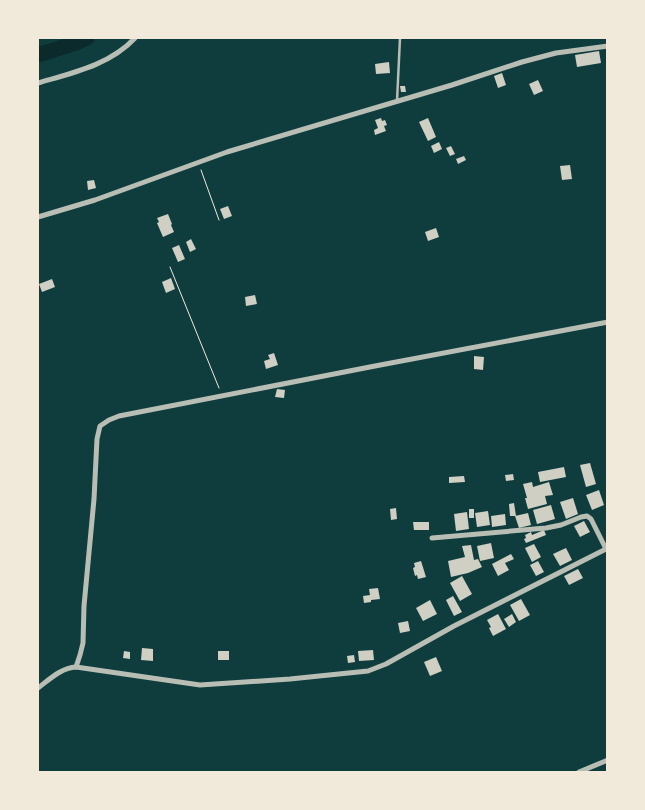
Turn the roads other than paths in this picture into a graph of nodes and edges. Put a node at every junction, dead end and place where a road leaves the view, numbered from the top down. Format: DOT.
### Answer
graph roads {
  1 [pos="135,38"];
  2 [pos="400,38"];
  3 [pos="608,46"];
  4 [pos="38,83"];
  5 [pos="397,101"];
  6 [pos="38,217"];
  7 [pos="608,322"];
  8 [pos="432,538"];
  9 [pos="607,548"];
  10 [pos="76,667"];
  11 [pos="38,688"];
  12 [pos="608,760"];
  13 [pos="579,772"];
  1 -- 4 [label="street"];
  2 -- 5 [label="lane"];
  3 -- 5 [label="street"];
  5 -- 6 [label="street"];
  7 -- 10 [label="street"];
  8 -- 9 [label="street"];
  9 -- 10 [label="street"];
  10 -- 11 [label="street"];
  12 -- 13 [label="street"];
}
